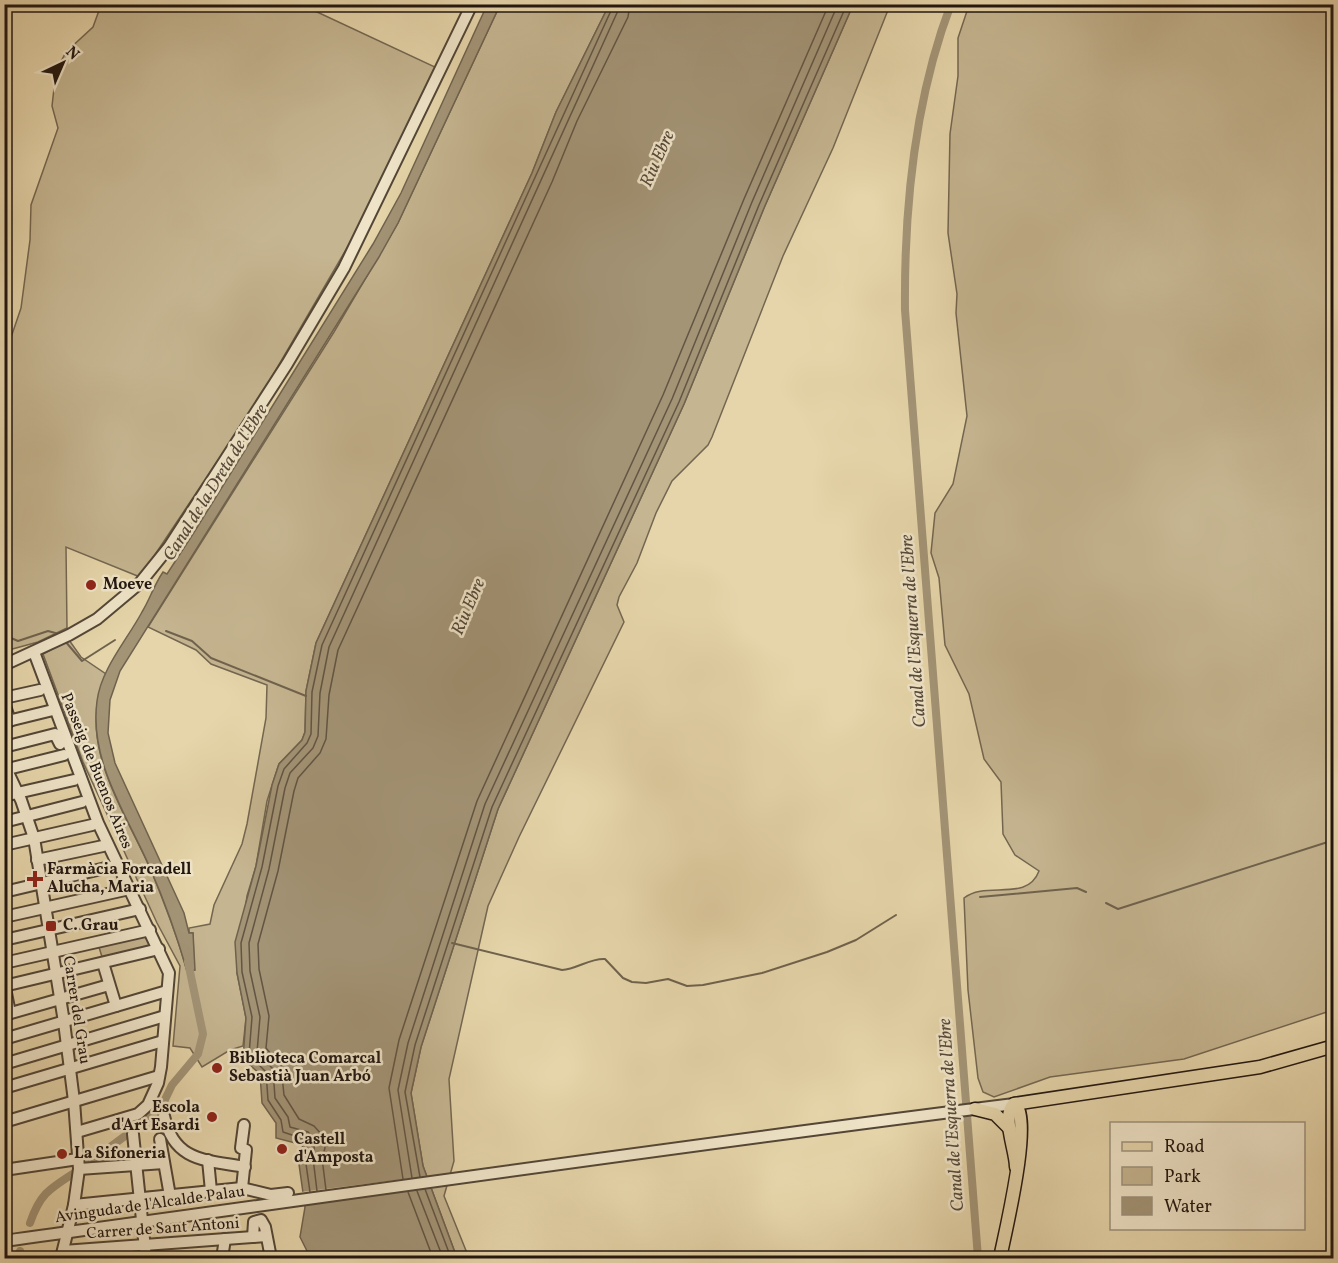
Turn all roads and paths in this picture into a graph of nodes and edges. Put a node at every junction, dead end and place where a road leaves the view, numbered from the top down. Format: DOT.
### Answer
graph roads {
  1 [pos="472,4"];
  2 [pos="34,652"];
  3 [pos="4,665"];
  4 [pos="40,690"];
  5 [pos="4,698"];
  6 [pos="4,703"];
  7 [pos="53,710"];
  8 [pos="7,722"];
  9 [pos="4,747"];
  10 [pos="67,753"];
  11 [pos="5,768"];
  12 [pos="74,780"];
  13 [pos="18,793"];
  14 [pos="4,796"];
  15 [pos="82,802"];
  16 [pos="26,816"];
  17 [pos="4,822"];
  18 [pos="92,825"];
  19 [pos="34,838"];
  20 [pos="4,845"];
  21 [pos="103,846"];
  22 [pos="37,860"];
  23 [pos="114,866"];
  24 [pos="40,883"];
  25 [pos="125,890"];
  26 [pos="4,892"];
  27 [pos="44,909"];
  28 [pos="140,909"];
  29 [pos="4,917"];
  30 [pos="48,930"];
  31 [pos="150,930"];
  32 [pos="4,940"];
  33 [pos="159,949"];
  34 [pos="52,952"];
  35 [pos="4,963"];
  36 [pos="103,963"];
  37 [pos="55,974"];
  38 [pos="5,985"];
  39 [pos="109,985"];
  40 [pos="167,991"];
  41 [pos="59,999"];
  42 [pos="116,1006"];
  43 [pos="7,1014"];
  44 [pos="165,1016"];
  45 [pos="64,1022"];
  46 [pos="4,1039"];
  47 [pos="163,1041"];
  48 [pos="67,1045"];
  49 [pos="1334,1046"];
  50 [pos="4,1064"];
  51 [pos="70,1069"];
  52 [pos="159,1076"];
  53 [pos="4,1088"];
  54 [pos="1054,1098"];
  55 [pos="74,1101"];
  56 [pos="1014,1104"];
  57 [pos="974,1109"];
  58 [pos="164,1116"];
  59 [pos="4,1122"];
  60 [pos="1014,1122"];
  61 [pos="244,1125"];
  62 [pos="76,1132"];
  63 [pos="133,1134"];
  64 [pos="160,1139"];
  65 [pos="208,1160"];
  66 [pos="164,1163"];
  67 [pos="79,1164"];
  68 [pos="136,1166"];
  69 [pos="245,1167"];
  70 [pos="4,1170"];
  71 [pos="242,1188"];
  72 [pos="211,1191"];
  73 [pos="170,1196"];
  74 [pos="296,1196"];
  75 [pos="139,1199"];
  76 [pos="74,1205"];
  77 [pos="141,1223"];
  78 [pos="68,1231"];
  79 [pos="266,1236"];
  80 [pos="253,1237"];
  81 [pos="225,1239"];
  82 [pos="4,1241"];
  83 [pos="144,1247"];
  84 [pos="62,1255"];
  85 [pos="146,1258"];
  86 [pos="222,1258"];
  87 [pos="271,1258"];
  88 [pos="1000,1258"];
  1 -- 2 [label="street"];
  2 -- 3 [label="street"];
  2 -- 7 [label="street, Passeig de Buenos Aires"];
  4 -- 5 [label="street"];
  6 -- 8 [label="street"];
  7 -- 8 [label="street"];
  7 -- 10 [label="street, Passeig de Buenos Aires"];
  9 -- 10 [label="street"];
  10 -- 11 [label="street"];
  10 -- 28 [label="street, Passeig de Buenos Aires"];
  11 -- 13 [label="street, Carrer del Grau"];
  12 -- 13 [label="street"];
  13 -- 14 [label="street"];
  13 -- 16 [label="street, Carrer del Grau"];
  15 -- 16 [label="street"];
  16 -- 17 [label="street"];
  16 -- 19 [label="street, Carrer del Grau"];
  18 -- 19 [label="street"];
  19 -- 20 [label="street"];
  19 -- 22 [label="street, Carrer del Grau"];
  21 -- 22 [label="street"];
  22 -- 24 [label="street, Carrer del Grau"];
  23 -- 24 [label="street"];
  24 -- 26 [label="street"];
  24 -- 27 [label="street, Carrer del Grau"];
  25 -- 27 [label="street"];
  27 -- 29 [label="street"];
  27 -- 30 [label="street, Carrer del Grau"];
  28 -- 30 [label="street"];
  28 -- 31 [label="street, Passeig de Buenos Aires"];
  30 -- 32 [label="street"];
  30 -- 34 [label="street, Carrer del Grau"];
  31 -- 33 [label="street, Passeig de Buenos Aires"];
  31 -- 34 [label="street"];
  33 -- 36 [label="street"];
  33 -- 40 [label="street, Passeig de Buenos Aires"];
  34 -- 35 [label="street"];
  34 -- 37 [label="street, Carrer del Grau"];
  36 -- 37 [label="street"];
  36 -- 39 [label="street"];
  37 -- 38 [label="street"];
  37 -- 41 [label="street, Carrer del Grau"];
  38 -- 43 [label="street"];
  39 -- 41 [label="street"];
  39 -- 42 [label="street"];
  40 -- 42 [label="street"];
  40 -- 44 [label="street, Passeig de Buenos Aires"];
  41 -- 43 [label="street"];
  41 -- 45 [label="street, Carrer del Grau"];
  42 -- 45 [label="street"];
  44 -- 47 [label="street, Passeig de Buenos Aires"];
  44 -- 48 [label="street"];
  45 -- 46 [label="street"];
  45 -- 48 [label="street, Carrer del Grau"];
  47 -- 51 [label="street"];
  47 -- 52 [label="street, Passeig de Buenos Aires"];
  48 -- 50 [label="street"];
  48 -- 51 [label="street, Carrer del Grau"];
  49 -- 54 [label="main road"];
  51 -- 53 [label="street"];
  51 -- 55 [label="street, Carrer del Grau"];
  52 -- 55 [label="street"];
  52 -- 62 [label="street, Passeig de Buenos Aires"];
  54 -- 56 [label="main road"];
  54 -- 60 [label="main road"];
  55 -- 59 [label="street"];
  55 -- 62 [label="street, Carrer del Grau"];
  56 -- 57 [label="street"];
  56 -- 60 [label="main road"];
  57 -- 60 [label="main road"];
  57 -- 74 [label="street"];
  58 -- 65 [label="street"];
  60 -- 88 [label="main road"];
  61 -- 69 [label="street"];
  62 -- 67 [label="street, Carrer del Grau"];
  63 -- 68 [label="street"];
  64 -- 66 [label="street"];
  65 -- 69 [label="street"];
  65 -- 72 [label="street"];
  66 -- 68 [label="street"];
  66 -- 73 [label="street"];
  67 -- 68 [label="street"];
  67 -- 70 [label="street"];
  67 -- 76 [label="street, Carrer del Grau"];
  68 -- 75 [label="street"];
  69 -- 71 [label="street"];
  71 -- 72 [label="street"];
  71 -- 74 [label="street"];
  72 -- 73 [label="street"];
  73 -- 75 [label="street"];
  74 -- 77 [label="street, Avinguda de l'Alcalde Palau"];
  75 -- 76 [label="street"];
  75 -- 77 [label="street"];
  76 -- 78 [label="street, Carrer del Grau"];
  77 -- 78 [label="street, Avinguda de l'Alcalde Palau"];
  77 -- 83 [label="street"];
  78 -- 82 [label="street, Avinguda de l'Alcalde Palau"];
  78 -- 84 [label="street, Carrer del Grau"];
  79 -- 80 [label="street, Carrer de Sant Antoni"];
  79 -- 80 [label="street"];
  79 -- 87 [label="street"];
  80 -- 81 [label="street, Carrer de Sant Antoni"];
  81 -- 83 [label="street, Carrer de Sant Antoni"];
  81 -- 86 [label="street"];
  83 -- 84 [label="street, Carrer de Sant Antoni"];
  83 -- 85 [label="street"];
}
